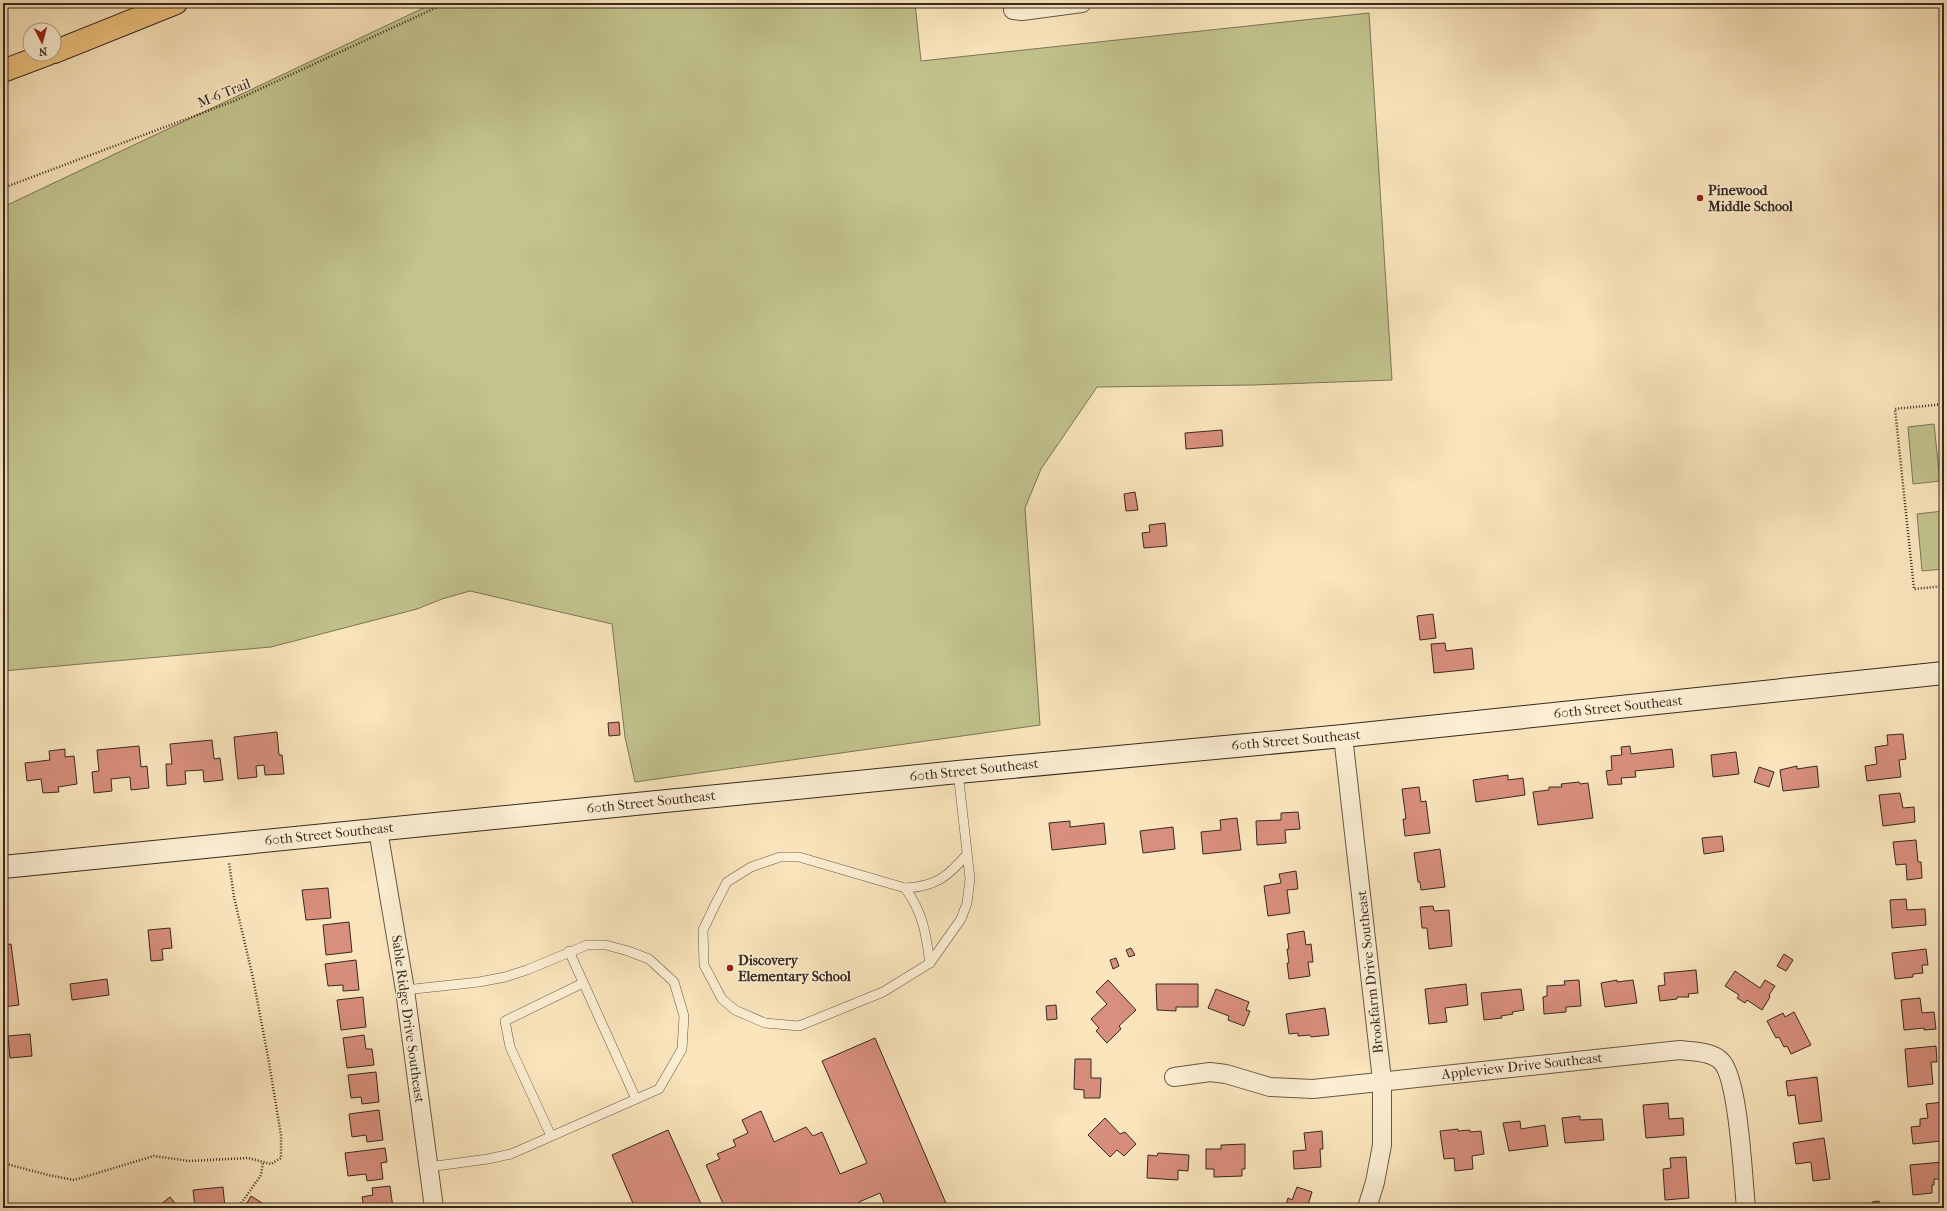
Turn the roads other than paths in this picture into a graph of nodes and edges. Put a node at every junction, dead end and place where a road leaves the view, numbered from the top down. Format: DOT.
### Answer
graph roads {
  1 [pos="176,3"];
  2 [pos="1082,3"];
  3 [pos="1010,6"];
  4 [pos="62,49"];
  5 [pos="27,62"];
  6 [pos="3,71"];
  7 [pos="1944,676"];
  8 [pos="1343,736"];
  9 [pos="958,772"];
  10 [pos="378,830"];
  11 [pos="967,854"];
  12 [pos="3,867"];
  13 [pos="905,888"];
  14 [pos="569,951"];
  15 [pos="930,963"];
  16 [pos="583,983"];
  17 [pos="405,990"];
  18 [pos="1174,1077"];
  19 [pos="1382,1080"];
  20 [pos="636,1099"];
  21 [pos="551,1136"];
  22 [pos="428,1167"];
  23 [pos="434,1208"];
  24 [pos="1367,1208"];
  25 [pos="1746,1208"];
  1 -- 4 [label="highway"];
  2 -- 3 [label="street"];
  5 -- 6 [label="highway"];
  7 -- 8 [label="main road, 60th Street Southeast"];
  8 -- 9 [label="main road, 60th Street Southeast"];
  8 -- 19 [label="street, Brookfarm Drive Southeast"];
  9 -- 10 [label="main road, 60th Street Southeast"];
  9 -- 11 [label="lane"];
  10 -- 12 [label="main road, 60th Street Southeast"];
  10 -- 17 [label="street, Sable Ridge Drive Southeast"];
  11 -- 13 [label="lane"];
  11 -- 15 [label="lane"];
  13 -- 15 [label="lane"];
  13 -- 15 [label="lane"];
  14 -- 16 [label="lane"];
  14 -- 17 [label="lane"];
  14 -- 20 [label="lane"];
  16 -- 20 [label="lane"];
  16 -- 21 [label="lane"];
  17 -- 22 [label="street, Sable Ridge Drive Southeast"];
  18 -- 19 [label="street, Appleview Drive Southeast"];
  19 -- 24 [label="street, Brookfarm Drive Southeast"];
  19 -- 25 [label="street, Appleview Drive Southeast"];
  20 -- 21 [label="lane"];
  21 -- 22 [label="lane"];
  22 -- 23 [label="street, Sable Ridge Drive Southeast"];
}
